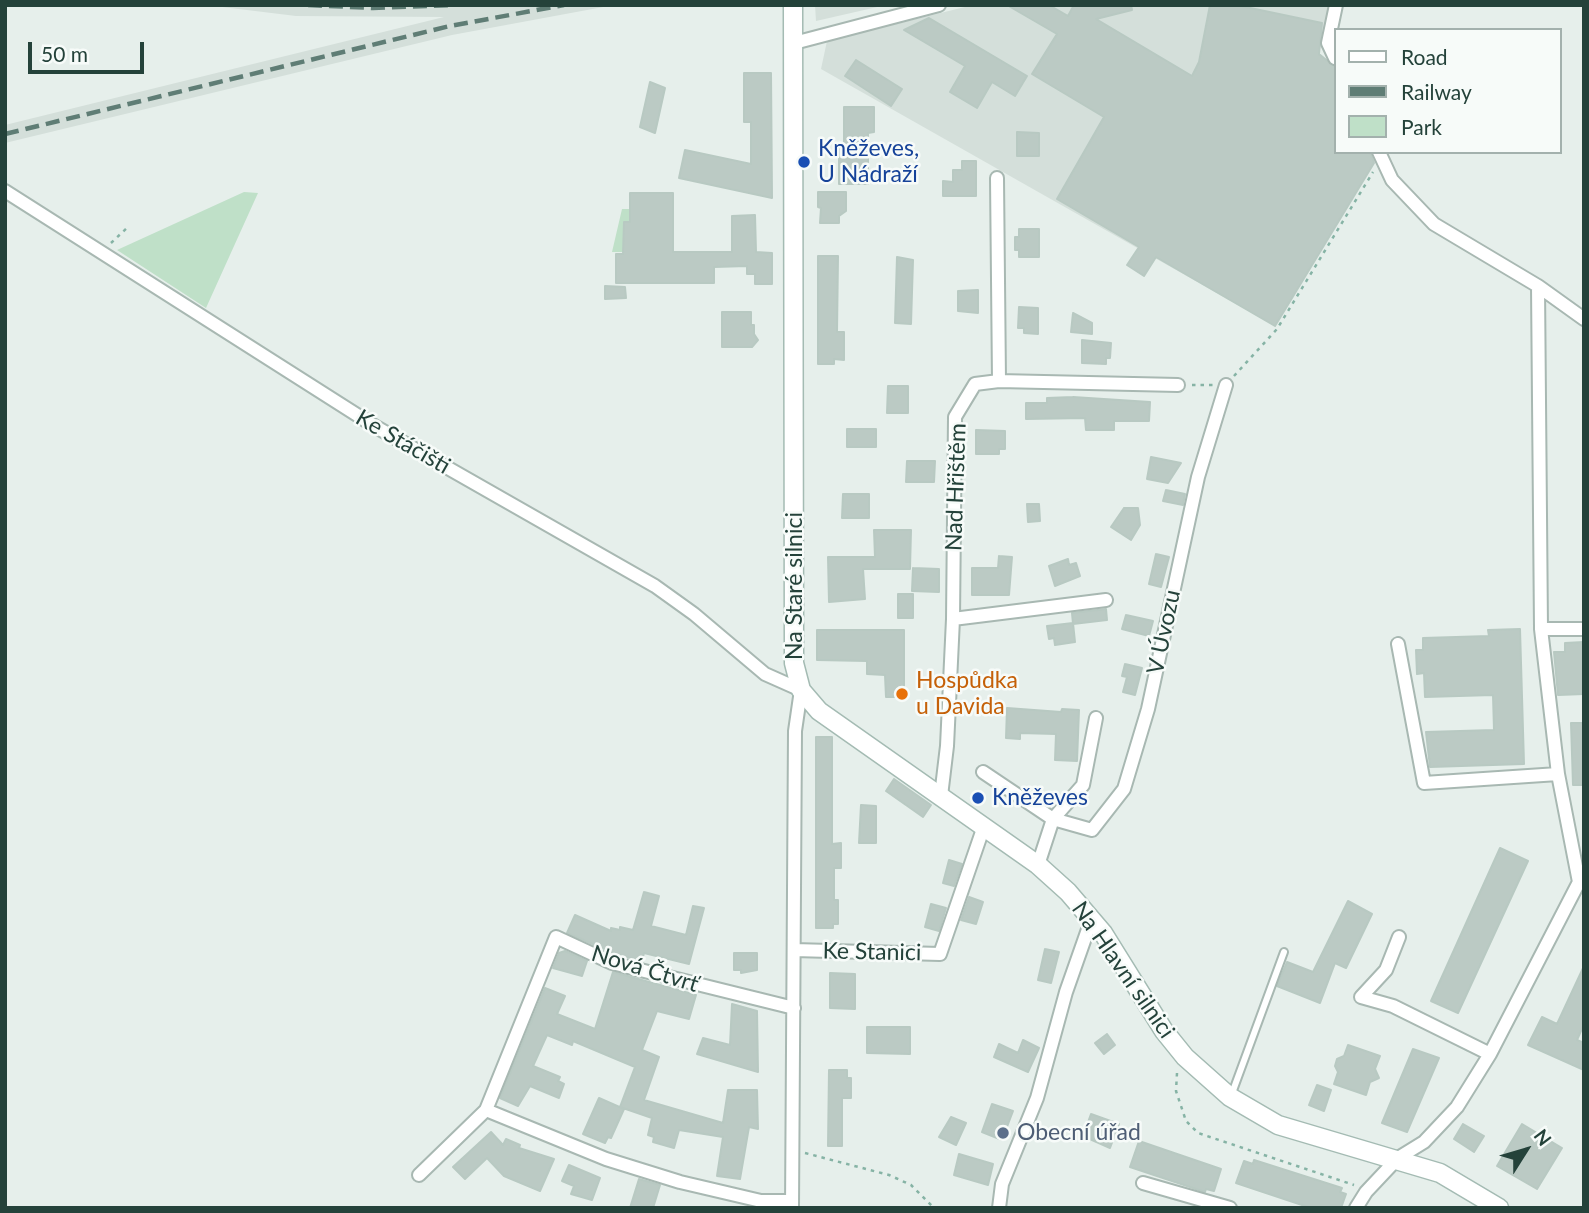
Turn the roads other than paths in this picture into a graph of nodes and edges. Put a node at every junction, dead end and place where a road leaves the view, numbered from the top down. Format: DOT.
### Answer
graph roads {
  1 [pos="793,5"];
  2 [pos="939,5"];
  3 [pos="1336,5"];
  4 [pos="794,43"];
  5 [pos="1334,56"];
  6 [pos="1381,155"];
  7 [pos="997,178"];
  8 [pos="5,191"];
  9 [pos="1538,286"];
  10 [pos="1584,319"];
  11 [pos="999,380"];
  12 [pos="1178,385"];
  13 [pos="1226,385"];
  14 [pos="1106,600"];
  15 [pos="953,619"];
  16 [pos="1541,629"];
  17 [pos="1584,629"];
  18 [pos="1398,644"];
  19 [pos="801,691"];
  20 [pos="1096,718"];
  21 [pos="983,772"];
  22 [pos="1558,774"];
  23 [pos="941,796"];
  24 [pos="1053,820"];
  25 [pos="984,826"];
  26 [pos="1038,865"];
  27 [pos="1092,918"];
  28 [pos="1399,937"];
  29 [pos="794,950"];
  30 [pos="1284,952"];
  31 [pos="794,1008"];
  32 [pos="1490,1054"];
  33 [pos="1230,1097"];
  34 [pos="486,1110"];
  35 [pos="1398,1158"];
  36 [pos="419,1175"];
  37 [pos="1143,1183"];
  38 [pos="792,1204"];
  39 [pos="1228,1207"];
  40 [pos="999,1208"];
  41 [pos="1356,1208"];
  42 [pos="1499,1208"];
  1 -- 4 [label="street, Na Staré silnici"];
  2 -- 4 [label="street"];
  3 -- 5 [label="street"];
  4 -- 19 [label="street, Na Staré silnici"];
  6 -- 9 [label="street"];
  7 -- 11 [label="street"];
  8 -- 19 [label="street, Ke Stáčišti"];
  9 -- 10 [label="street"];
  9 -- 16 [label="street"];
  11 -- 12 [label="street, Nad Hřištěm"];
  11 -- 15 [label="street, Nad Hřištěm"];
  13 -- 24 [label="street, V Úvozu"];
  14 -- 15 [label="street"];
  15 -- 23 [label="street, Nad Hřištěm"];
  16 -- 17 [label="street"];
  16 -- 22 [label="street"];
  18 -- 22 [label="street"];
  19 -- 23 [label="street, Na Hlavní silnici"];
  19 -- 29 [label="street, Na Staré silnici"];
  20 -- 24 [label="street"];
  21 -- 24 [label="street"];
  22 -- 32 [label="street"];
  23 -- 25 [label="street, Na Hlavní silnici"];
  24 -- 26 [label="street"];
  25 -- 26 [label="street, Na Hlavní silnici"];
  25 -- 29 [label="street, Ke Stanici"];
  26 -- 27 [label="street, Na Hlavní silnici"];
  27 -- 33 [label="street, Na Hlavní silnici"];
  27 -- 40 [label="street"];
  28 -- 32 [label="street"];
  29 -- 31 [label="street, Na Staré silnici"];
  30 -- 33 [label="lane"];
  31 -- 34 [label="street, Nová Čtvrť"];
  31 -- 38 [label="street, Na Staré silnici"];
  32 -- 35 [label="street"];
  33 -- 35 [label="street, Na Hlavní silnici"];
  34 -- 36 [label="street, Nová Čtvrť"];
  34 -- 38 [label="street"];
  35 -- 41 [label="street"];
  35 -- 42 [label="street, Na Hlavní silnici"];
  37 -- 39 [label="street"];
}
